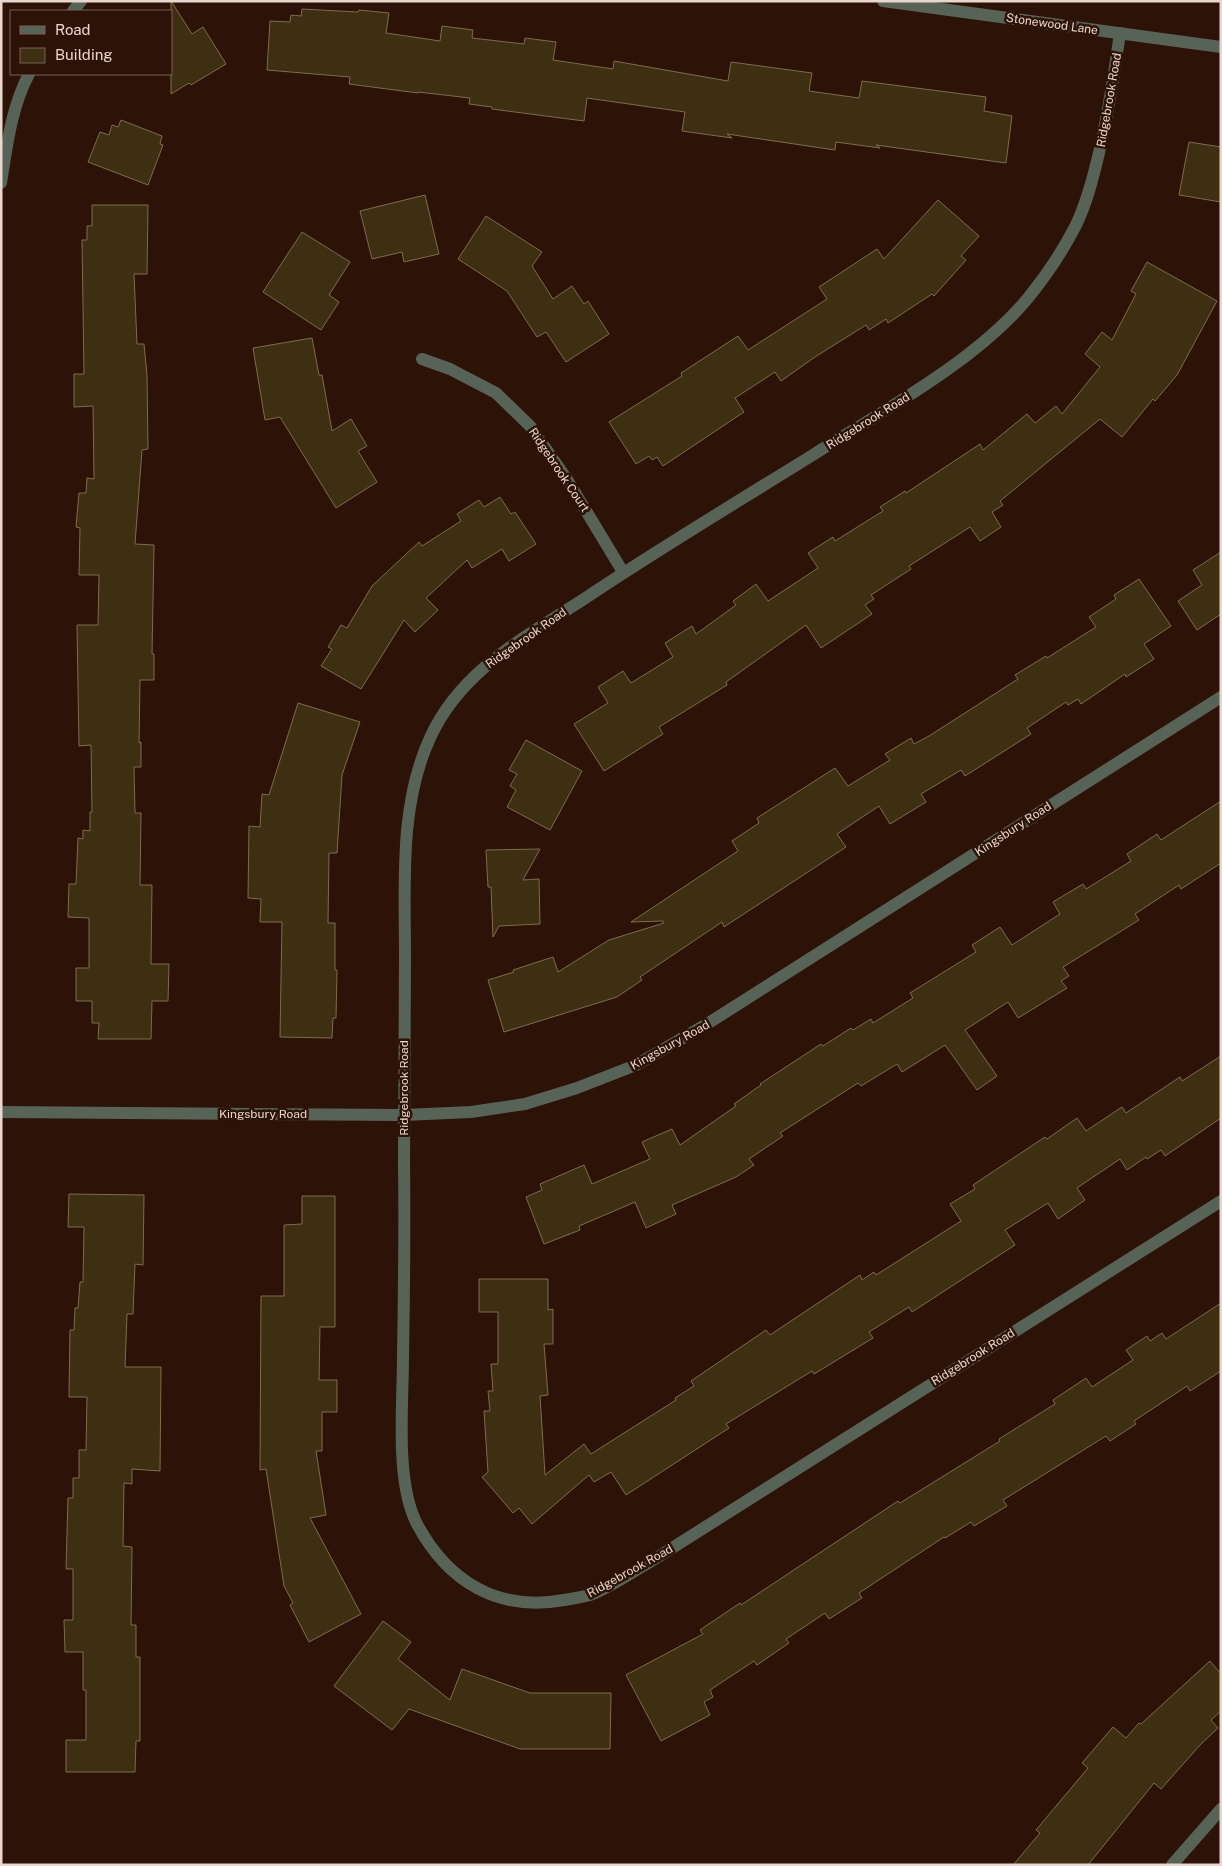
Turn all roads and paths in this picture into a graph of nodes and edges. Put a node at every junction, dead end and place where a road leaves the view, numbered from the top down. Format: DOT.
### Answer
graph roads {
  1 [pos="883,1"];
  2 [pos="1120,33"];
  3 [pos="1221,47"];
  4 [pos="28,75"];
  5 [pos="1,183"];
  6 [pos="422,359"];
  7 [pos="624,572"];
  8 [pos="1221,697"];
  9 [pos="1,1112"];
  10 [pos="404,1115"];
  11 [pos="1221,1201"];
  12 [pos="1221,1809"];
  13 [pos="1172,1865"];
  1 -- 2 [label="street, Stonewood Lane"];
  2 -- 3 [label="street, Stonewood Lane"];
  2 -- 7 [label="street, Ridgebrook Road"];
  4 -- 5 [label="street"];
  6 -- 7 [label="street, Ridgebrook Court"];
  7 -- 10 [label="street, Ridgebrook Road"];
  8 -- 10 [label="street, Kingsbury Road"];
  9 -- 10 [label="street, Kingsbury Road"];
  10 -- 11 [label="street, Ridgebrook Road"];
  12 -- 13 [label="street"];
}
